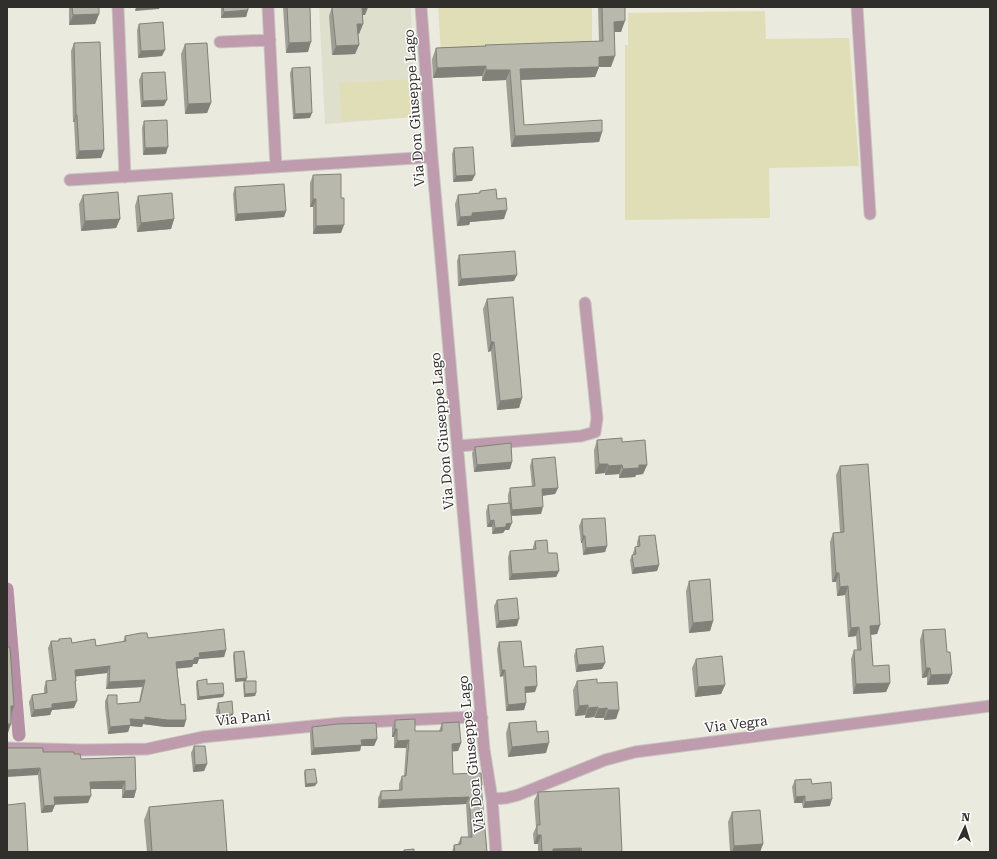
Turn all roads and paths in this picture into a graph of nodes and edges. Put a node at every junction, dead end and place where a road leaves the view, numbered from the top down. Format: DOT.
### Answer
graph roads {
  1 [pos="118,7"];
  2 [pos="268,7"];
  3 [pos="421,7"];
  4 [pos="857,7"];
  5 [pos="270,40"];
  6 [pos="220,42"];
  7 [pos="432,156"];
  8 [pos="276,167"];
  9 [pos="125,177"];
  10 [pos="70,180"];
  11 [pos="870,214"];
  12 [pos="585,303"];
  13 [pos="458,446"];
  14 [pos="990,706"];
  15 [pos="482,718"];
  16 [pos="7,748"];
  17 [pos="492,799"];
  18 [pos="496,852"];
  1 -- 9 [label="street"];
  2 -- 5 [label="street"];
  3 -- 7 [label="street, Via Don Giuseppe Lago"];
  4 -- 11 [label="street"];
  5 -- 6 [label="street"];
  5 -- 8 [label="street"];
  7 -- 8 [label="street"];
  7 -- 13 [label="street, Via Don Giuseppe Lago"];
  8 -- 9 [label="street"];
  9 -- 10 [label="street"];
  12 -- 13 [label="street"];
  13 -- 15 [label="street, Via Don Giuseppe Lago"];
  14 -- 17 [label="street, Via Vegra"];
  15 -- 16 [label="street, Via Pani"];
  15 -- 17 [label="street, Via Don Giuseppe Lago"];
  17 -- 18 [label="street, Via Don Giuseppe Lago"];
}
